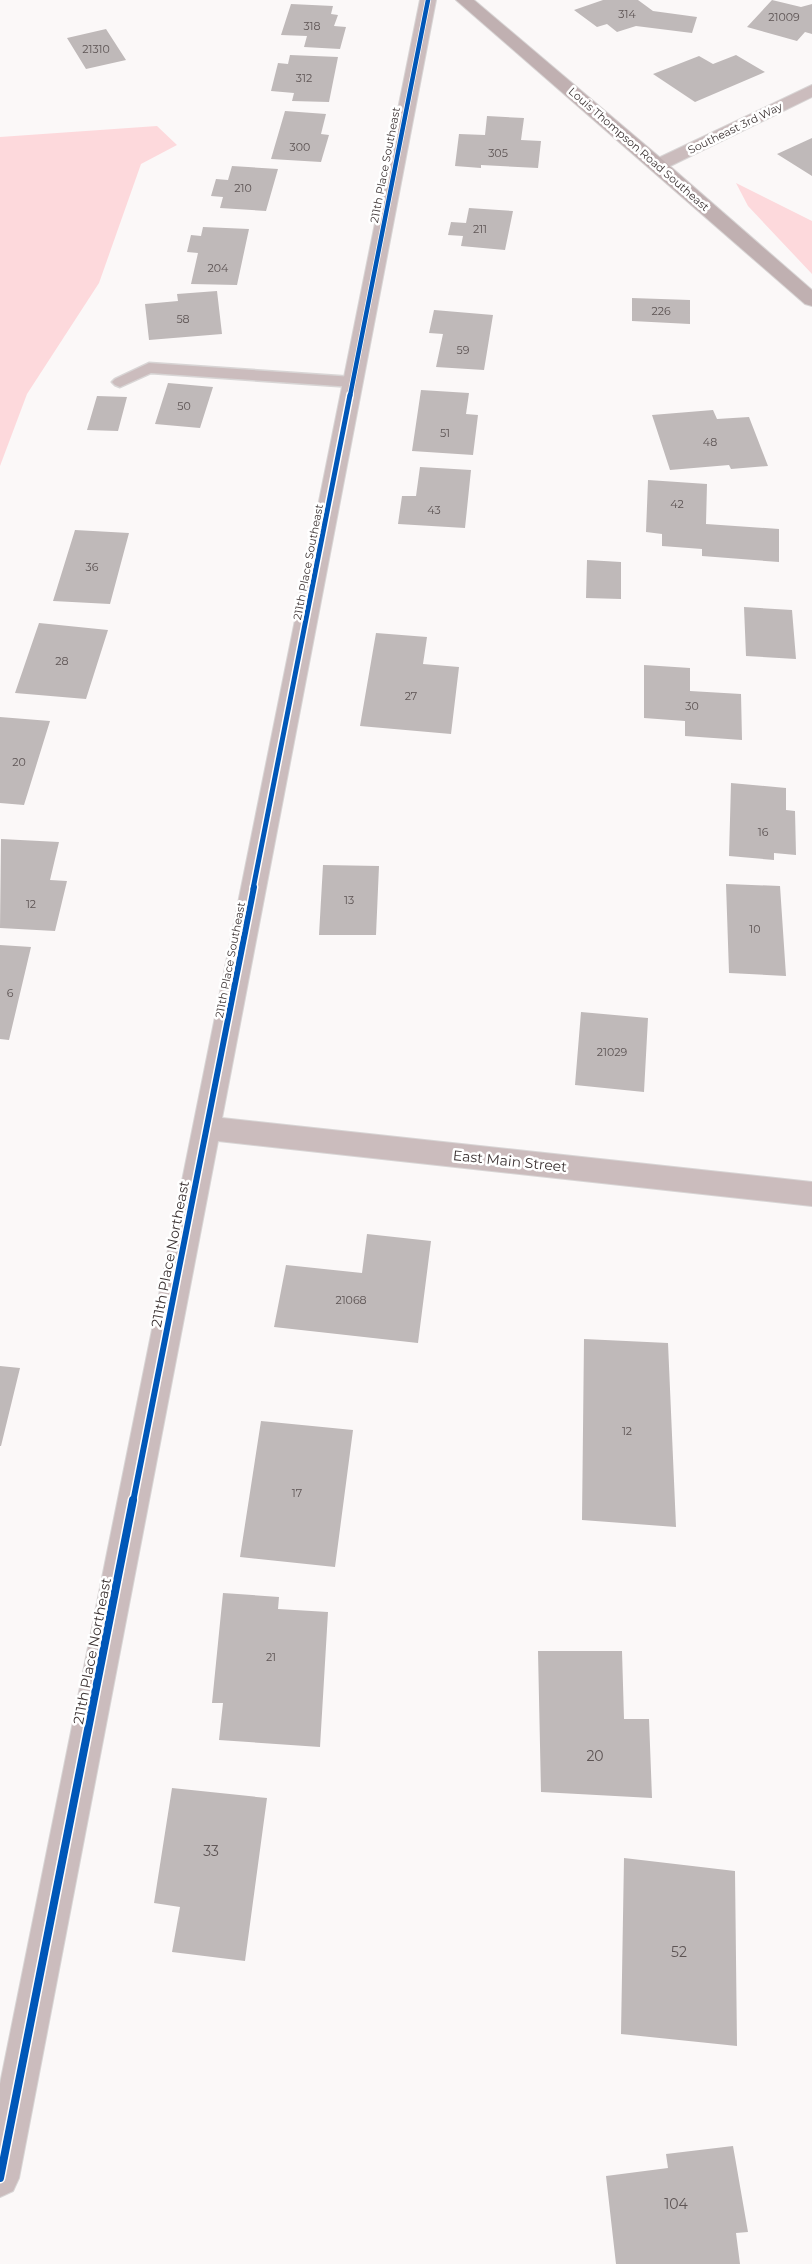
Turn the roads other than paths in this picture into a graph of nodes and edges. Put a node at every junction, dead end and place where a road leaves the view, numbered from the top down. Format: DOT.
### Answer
graph roads {
  1 [pos="428,0"];
  2 [pos="464,0"];
  3 [pos="812,90"];
  4 [pos="658,165"];
  5 [pos="812,300"];
  6 [pos="120,382"];
  7 [pos="353,382"];
  8 [pos="208,1128"];
  9 [pos="812,1194"];
  10 [pos="0,2178"];
  1 -- 7 [label="street, 211th Place Southeast"];
  2 -- 4 [label="street, Louis Thompson Road Southeast"];
  3 -- 4 [label="street, Southeast 3rd Way"];
  4 -- 5 [label="street, Louis Thompson Road Southeast"];
  6 -- 7 [label="lane"];
  7 -- 8 [label="street, 211th Place Southeast"];
  8 -- 9 [label="street, East Main Street"];
  8 -- 10 [label="street, 211th Place Northeast"];
}
